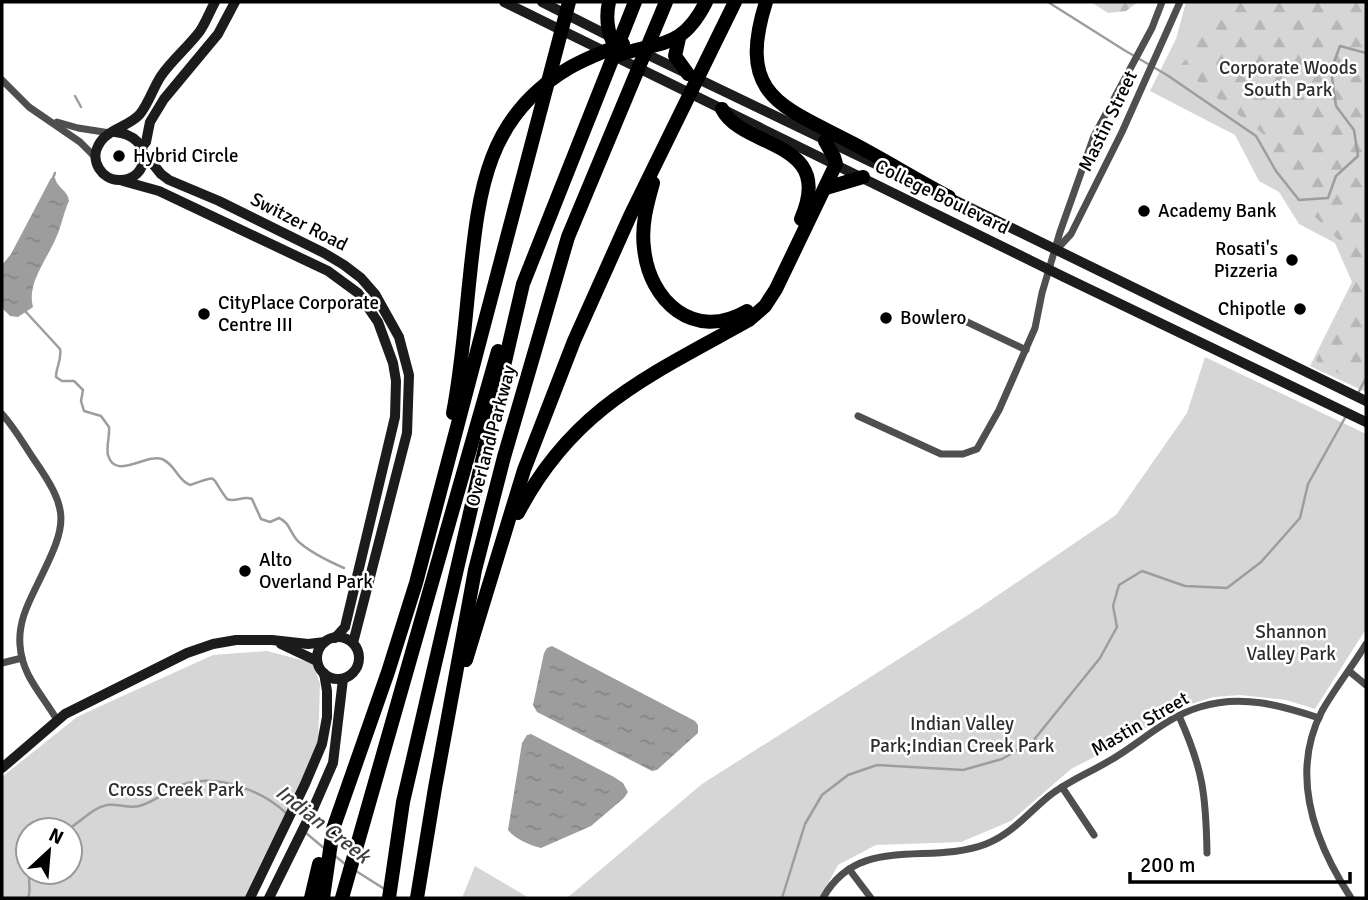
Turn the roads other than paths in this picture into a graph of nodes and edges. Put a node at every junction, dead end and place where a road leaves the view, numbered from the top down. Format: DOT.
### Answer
graph roads {
  1 [pos="215,2"];
  2 [pos="235,2"];
  3 [pos="503,2"];
  4 [pos="542,2"];
  5 [pos="580,2"];
  6 [pos="609,2"];
  7 [pos="635,2"];
  8 [pos="666,2"];
  9 [pos="706,2"];
  10 [pos="735,2"];
  11 [pos="766,2"];
  12 [pos="1162,2"];
  13 [pos="1180,2"];
  14 [pos="566,7"];
  15 [pos="203,24"];
  16 [pos="551,25"];
  17 [pos="218,34"];
  18 [pos="679,38"];
  19 [pos="616,48"];
  20 [pos="638,50"];
  21 [pos="569,68"];
  22 [pos="638,68"];
  23 [pos="688,74"];
  24 [pos="2,80"];
  25 [pos="722,109"];
  26 [pos="49,119"];
  27 [pos="113,133"];
  28 [pos="669,135"];
  29 [pos="825,141"];
  30 [pos="143,150"];
  31 [pos="95,157"];
  32 [pos="836,164"];
  33 [pos="863,177"];
  34 [pos="123,181"];
  35 [pos="826,188"];
  36 [pos="949,197"];
  37 [pos="219,201"];
  38 [pos="213,217"];
  39 [pos="1056,250"];
  40 [pos="1050,270"];
  41 [pos="523,284"];
  42 [pos="383,319"];
  43 [pos="965,321"];
  44 [pos="1027,350"];
  45 [pos="1366,401"];
  46 [pos="2,414"];
  47 [pos="858,416"];
  48 [pos="1366,422"];
  49 [pos="450,456"];
  50 [pos="380,488"];
  51 [pos="392,491"];
  52 [pos="501,545"];
  53 [pos="272,640"];
  54 [pos="330,640"];
  55 [pos="353,643"];
  56 [pos="1366,644"];
  57 [pos="22,657"];
  58 [pos="317,661"];
  59 [pos="2,663"];
  60 [pos="1349,671"];
  61 [pos="324,673"];
  62 [pos="343,679"];
  63 [pos="1366,685"];
  64 [pos="1179,716"];
  65 [pos="1319,718"];
  66 [pos="57,720"];
  67 [pos="446,725"];
  68 [pos="2,768"];
  69 [pos="1062,787"];
  70 [pos="1094,835"];
  71 [pos="1207,853"];
  72 [pos="322,869"];
  73 [pos="849,869"];
  74 [pos="1348,897"];
  75 [pos="250,898"];
  76 [pos="269,898"];
  77 [pos="311,898"];
  78 [pos="323,898"];
  79 [pos="342,898"];
  80 [pos="389,898"];
  81 [pos="417,898"];
  82 [pos="823,898"];
  83 [pos="871,898"];
  1 -- 15 [label="main road"];
  2 -- 17 [label="main road"];
  3 -- 16 [label="main road"];
  4 -- 14 [label="main road"];
  5 -- 14 [label="highway"];
  6 -- 19 [label="highway"];
  7 -- 41 [label="highway, Overland Parkway"];
  8 -- 67 [label="highway, Overland Parkway"];
  9 -- 18 [label="highway"];
  10 -- 28 [label="highway"];
  11 -- 36 [label="highway"];
  12 -- 39 [label="street, Mastin Street"];
  13 -- 39 [label="street, Mastin Street"];
  14 -- 19 [label="main road"];
  14 -- 49 [label="highway"];
  15 -- 17 [label="main road"];
  15 -- 27 [label="main road"];
  16 -- 19 [label="main road"];
  16 -- 21 [label="highway"];
  17 -- 30 [label="main road"];
  18 -- 20 [label="highway"];
  18 -- 23 [label="highway"];
  19 -- 20 [label="highway"];
  19 -- 21 [label="highway"];
  19 -- 22 [label="highway"];
  20 -- 23 [label="main road, College Boulevard"];
  21 -- 49 [label="highway"];
  22 -- 25 [label="main road, College Boulevard"];
  23 -- 29 [label="main road, College Boulevard"];
  24 -- 26 [label="street"];
  25 -- 28 [label="highway"];
  25 -- 32 [label="main road, College Boulevard"];
  26 -- 27 [label="street"];
  26 -- 31 [label="street"];
  27 -- 30 [label="main road"];
  27 -- 31 [label="main road"];
  28 -- 52 [label="highway"];
  29 -- 32 [label="highway"];
  29 -- 36 [label="main road, College Boulevard"];
  30 -- 34 [label="main road"];
  30 -- 37 [label="main road, Switzer Road"];
  31 -- 34 [label="main road"];
  32 -- 33 [label="main road, College Boulevard"];
  32 -- 35 [label="highway"];
  33 -- 35 [label="highway"];
  33 -- 40 [label="main road, College Boulevard"];
  34 -- 38 [label="main road, Switzer Road"];
  35 -- 52 [label="highway"];
  36 -- 39 [label="main road, College Boulevard"];
  37 -- 38 [label="main road"];
  37 -- 42 [label="main road, Switzer Road"];
  38 -- 42 [label="main road, Switzer Road"];
  39 -- 40 [label="street, Mastin Street"];
  39 -- 45 [label="main road, College Boulevard"];
  40 -- 44 [label="street, Mastin Street"];
  40 -- 48 [label="main road, College Boulevard"];
  41 -- 79 [label="highway"];
  41 -- 80 [label="highway, Overland Parkway"];
  42 -- 50 [label="main road, Switzer Road"];
  42 -- 51 [label="main road, Switzer Road"];
  43 -- 44 [label="street"];
  44 -- 47 [label="street, Mastin Street"];
  46 -- 57 [label="street"];
  49 -- 72 [label="highway"];
  50 -- 51 [label="main road"];
  50 -- 54 [label="main road, Switzer Road"];
  51 -- 55 [label="main road, Switzer Road"];
  52 -- 67 [label="highway"];
  53 -- 54 [label="main road"];
  53 -- 58 [label="main road"];
  53 -- 66 [label="main road"];
  54 -- 55 [label="main road"];
  54 -- 58 [label="main road, Switzer Road"];
  55 -- 62 [label="main road, Switzer Road"];
  56 -- 60 [label="street"];
  57 -- 59 [label="street"];
  57 -- 66 [label="street"];
  58 -- 61 [label="main road"];
  60 -- 63 [label="street"];
  60 -- 65 [label="street"];
  61 -- 62 [label="main road"];
  61 -- 75 [label="main road"];
  62 -- 76 [label="main road, Switzer Road"];
  64 -- 65 [label="street, Mastin Street"];
  64 -- 69 [label="street, Mastin Street"];
  64 -- 71 [label="street"];
  65 -- 74 [label="street"];
  66 -- 68 [label="main road"];
  67 -- 81 [label="highway, Overland Parkway"];
  69 -- 70 [label="street"];
  69 -- 73 [label="street, Mastin Street"];
  72 -- 77 [label="highway"];
  72 -- 78 [label="highway"];
  73 -- 82 [label="street, Mastin Street"];
  73 -- 83 [label="street"];
}
